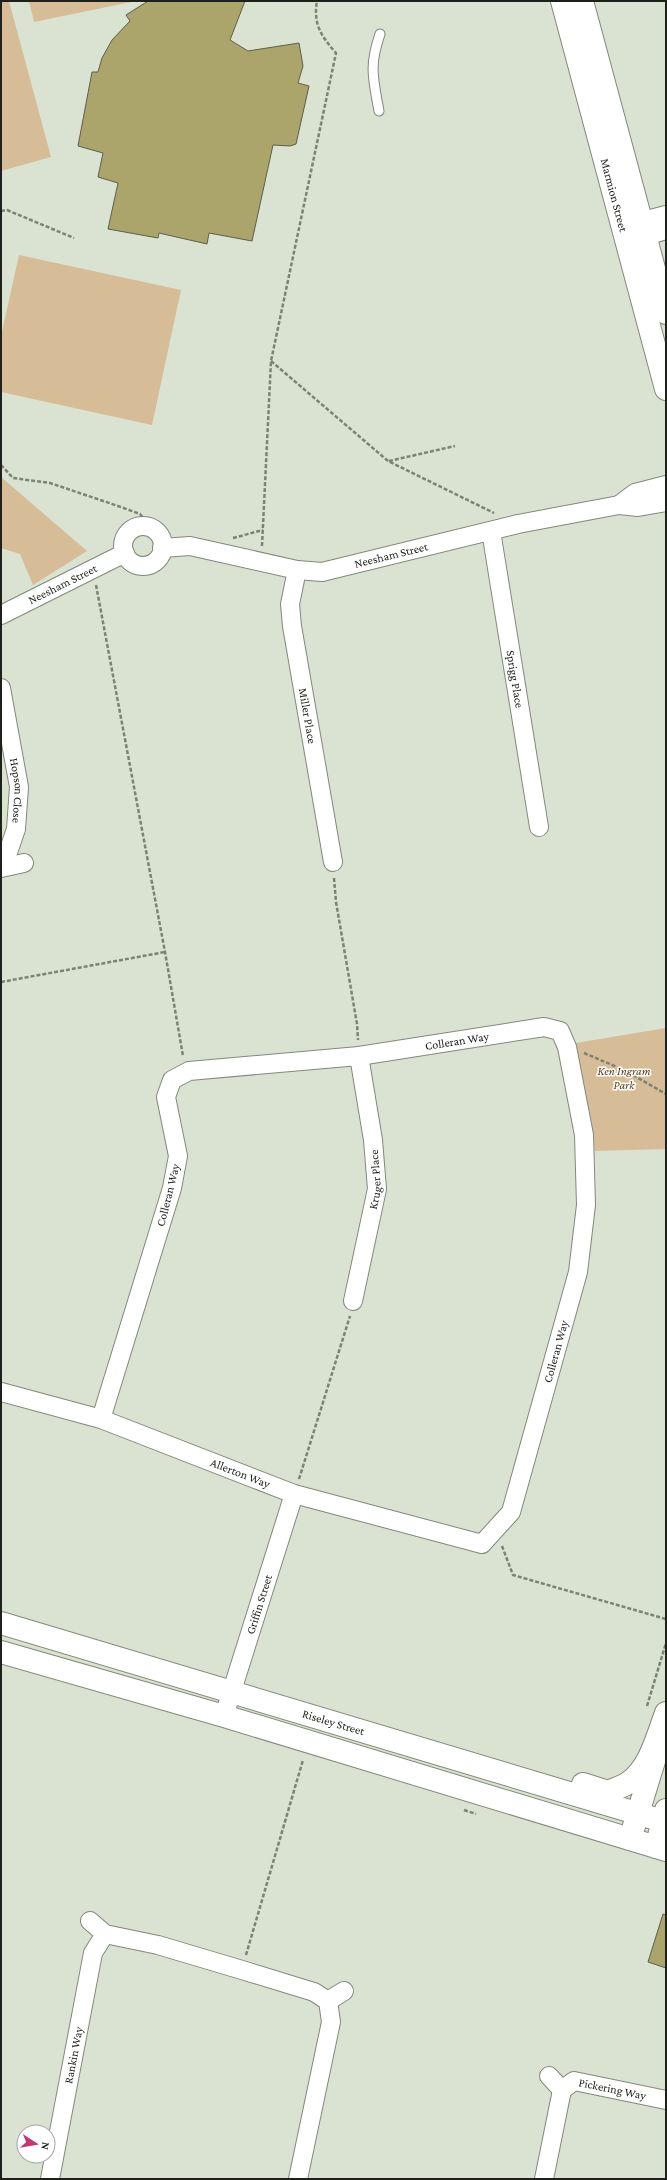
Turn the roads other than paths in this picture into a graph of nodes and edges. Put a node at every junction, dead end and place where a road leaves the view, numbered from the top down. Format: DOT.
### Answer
graph roads {
  1 [pos="562,1"];
  2 [pos="582,1"];
  3 [pos="380,34"];
  4 [pos="379,110"];
  5 [pos="666,215"];
  6 [pos="666,230"];
  7 [pos="634,232"];
  8 [pos="666,313"];
  9 [pos="666,389"];
  10 [pos="666,485"];
  11 [pos="666,502"];
  12 [pos="619,505"];
  13 [pos="491,531"];
  14 [pos="162,548"];
  15 [pos="124,554"];
  16 [pos="297,570"];
  17 [pos="1,615"];
  18 [pos="1,688"];
  19 [pos="539,827"];
  20 [pos="333,862"];
  21 [pos="24,863"];
  22 [pos="2,868"];
  23 [pos="359,1056"];
  24 [pos="353,1301"];
  25 [pos="1,1392"];
  26 [pos="101,1419"];
  27 [pos="294,1494"];
  28 [pos="482,1544"];
  29 [pos="1,1623"];
  30 [pos="1,1652"];
  31 [pos="231,1693"];
  32 [pos="666,1713"];
  33 [pos="224,1716"];
  34 [pos="666,1722"];
  35 [pos="477,1766"];
  36 [pos="638,1814"];
  37 [pos="665,1818"];
  38 [pos="630,1839"];
  39 [pos="661,1848"];
  40 [pos="90,1921"];
  41 [pos="105,1934"];
  42 [pos="344,1991"];
  43 [pos="328,2001"];
  44 [pos="550,2076"];
  45 [pos="562,2090"];
  46 [pos="666,2100"];
  47 [pos="50,2179"];
  48 [pos="298,2179"];
  49 [pos="544,2179"];
  1 -- 7 [label="main road, Marmion Street"];
  2 -- 7 [label="main road, Marmion Street"];
  3 -- 4 [label="lane"];
  5 -- 7 [label="street"];
  6 -- 7 [label="street"];
  7 -- 8 [label="main road, Marmion Street"];
  7 -- 9 [label="main road, Marmion Street"];
  10 -- 12 [label="street, Neesham Street"];
  11 -- 12 [label="street, Neesham Street"];
  12 -- 13 [label="street, Neesham Street"];
  13 -- 16 [label="street, Neesham Street"];
  13 -- 19 [label="street, Sprigg Place"];
  14 -- 15 [label="street"];
  14 -- 15 [label="street"];
  14 -- 16 [label="street, Neesham Street"];
  15 -- 17 [label="street, Neesham Street"];
  16 -- 20 [label="street, Miller Place"];
  18 -- 22 [label="street, Hopson Close"];
  21 -- 22 [label="street, Hopson Close"];
  23 -- 24 [label="street, Kruger Place"];
  23 -- 26 [label="street, Colleran Way"];
  23 -- 28 [label="street, Colleran Way"];
  25 -- 26 [label="street, Allerton Way"];
  26 -- 27 [label="street, Allerton Way"];
  27 -- 28 [label="street, Allerton Way"];
  27 -- 31 [label="street, Griffin Street"];
  29 -- 31 [label="main road, Riseley Street"];
  30 -- 33 [label="main road, Riseley Street"];
  31 -- 33 [label="street, Griffin Street"];
  31 -- 35 [label="main road, Riseley Street"];
  32 -- 35 [label="main road"];
  33 -- 38 [label="main road, Riseley Street"];
  34 -- 36 [label="main road"];
  35 -- 36 [label="main road, Riseley Street"];
  36 -- 37 [label="main road, Riseley Street"];
  36 -- 38 [label="main road"];
  37 -- 39 [label="main road"];
  38 -- 39 [label="main road, Riseley Street"];
  40 -- 41 [label="street"];
  41 -- 43 [label="street"];
  41 -- 47 [label="street, Rankin Way"];
  42 -- 43 [label="street"];
  43 -- 48 [label="street"];
  44 -- 45 [label="street, Pickering Way"];
  45 -- 46 [label="street, Pickering Way"];
  45 -- 49 [label="street, Pickering Way"];
}
